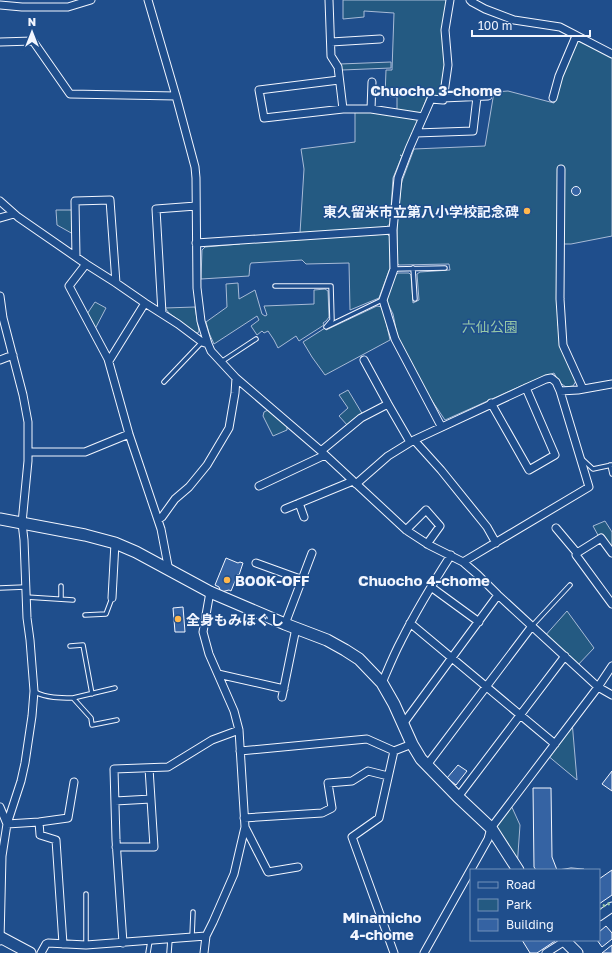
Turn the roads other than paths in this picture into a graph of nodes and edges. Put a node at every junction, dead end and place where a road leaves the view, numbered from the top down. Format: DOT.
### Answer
graph roads {
  1 [pos="91,0"];
  2 [pos="148,0"];
  3 [pos="329,0"];
  4 [pos="450,0"];
  5 [pos="470,0"];
  6 [pos="22,3"];
  7 [pos="58,3"];
  8 [pos="0,5"];
  9 [pos="576,36"];
  10 [pos="380,39"];
  11 [pos="0,42"];
  12 [pos="331,42"];
  13 [pos="612,54"];
  14 [pos="339,80"];
  15 [pos="372,82"];
  16 [pos="176,96"];
  17 [pos="488,96"];
  18 [pos="477,97"];
  19 [pos="443,98"];
  20 [pos="552,98"];
  21 [pos="343,109"];
  22 [pos="371,109"];
  23 [pos="423,117"];
  24 [pos="416,133"];
  25 [pos="561,169"];
  26 [pos="0,201"];
  27 [pos="196,206"];
  28 [pos="14,214"];
  29 [pos="0,218"];
  30 [pos="393,230"];
  31 [pos="196,243"];
  32 [pos="76,257"];
  33 [pos="86,264"];
  34 [pos="413,268"];
  35 [pos="445,268"];
  36 [pos="394,269"];
  37 [pos="116,283"];
  38 [pos="275,286"];
  39 [pos="0,296"];
  40 [pos="415,299"];
  41 [pos="384,300"];
  42 [pos="145,303"];
  43 [pos="162,313"];
  44 [pos="256,339"];
  45 [pos="205,343"];
  46 [pos="13,355"];
  47 [pos="0,360"];
  48 [pos="364,360"];
  49 [pos="109,361"];
  50 [pos="221,362"];
  51 [pos="236,378"];
  52 [pos="164,382"];
  53 [pos="611,384"];
  54 [pos="526,388"];
  55 [pos="583,389"];
  56 [pos="560,391"];
  57 [pos="612,392"];
  58 [pos="388,404"];
  59 [pos="491,404"];
  60 [pos="441,426"];
  61 [pos="129,434"];
  62 [pos="412,441"];
  63 [pos="28,452"];
  64 [pos="323,453"];
  65 [pos="581,458"];
  66 [pos="611,465"];
  67 [pos="612,474"];
  68 [pos="276,478"];
  69 [pos="355,483"];
  70 [pos="259,486"];
  71 [pos="279,486"];
  72 [pos="299,503"];
  73 [pos="285,509"];
  74 [pos="304,517"];
  75 [pos="0,519"];
  76 [pos="158,520"];
  77 [pos="22,523"];
  78 [pos="556,528"];
  79 [pos="406,530"];
  80 [pos="115,544"];
  81 [pos="427,544"];
  82 [pos="496,544"];
  83 [pos="312,553"];
  84 [pos="577,553"];
  85 [pos="612,553"];
  86 [pos="451,556"];
  87 [pos="463,562"];
  88 [pos="256,563"];
  89 [pos="170,571"];
  90 [pos="303,580"];
  91 [pos="570,585"];
  92 [pos="61,586"];
  93 [pos="25,587"];
  94 [pos="0,588"];
  95 [pos="430,588"];
  96 [pos="210,592"];
  97 [pos="498,595"];
  98 [pos="26,597"];
  99 [pos="112,598"];
  100 [pos="61,599"];
  101 [pos="73,600"];
  102 [pos="612,604"];
  103 [pos="85,614"];
  104 [pos="479,622"];
  105 [pos="410,623"];
  106 [pos="285,624"];
  107 [pos="532,626"];
  108 [pos="296,628"];
  109 [pos="70,646"];
  110 [pos="565,656"];
  111 [pos="452,658"];
  112 [pos="612,666"];
  113 [pos="218,674"];
  114 [pos="382,683"];
  115 [pos="487,687"];
  116 [pos="598,687"];
  117 [pos="115,688"];
  118 [pos="284,689"];
  119 [pos="34,691"];
  120 [pos="92,694"];
  121 [pos="612,696"];
  122 [pos="282,697"];
  123 [pos="73,698"];
  124 [pos="520,715"];
  125 [pos="117,720"];
  126 [pos="403,724"];
  127 [pos="239,730"];
  128 [pos="412,744"];
  129 [pos="555,744"];
  130 [pos="240,751"];
  131 [pos="394,751"];
  132 [pos="427,765"];
  133 [pos="149,768"];
  134 [pos="388,776"];
  135 [pos="74,782"];
  136 [pos="458,797"];
  137 [pos="151,799"];
  138 [pos="115,801"];
  139 [pos="0,807"];
  140 [pos="244,818"];
  141 [pos="39,822"];
  142 [pos="7,824"];
  143 [pos="245,827"];
  144 [pos="491,828"];
  145 [pos="116,847"];
  146 [pos="298,867"];
  147 [pos="471,869"];
  148 [pos="517,869"];
  149 [pos="470,871"];
  150 [pos="86,894"];
  151 [pos="612,907"];
  152 [pos="193,912"];
  153 [pos="600,915"];
  154 [pos="206,936"];
  155 [pos="192,938"];
  156 [pos="0,939"];
  157 [pos="170,939"];
  158 [pos="150,941"];
  159 [pos="564,941"];
  160 [pos="566,941"];
  161 [pos="123,943"];
  162 [pos="63,944"];
  163 [pos="86,944"];
  164 [pos="30,953"];
  165 [pos="41,953"];
  166 [pos="148,953"];
  167 [pos="169,953"];
  168 [pos="204,953"];
  169 [pos="394,953"];
  170 [pos="424,953"];
  171 [pos="546,953"];
  172 [pos="577,953"];
  1 -- 7 [label="street"];
  2 -- 16 [label="street"];
  3 -- 12 [label="street"];
  4 -- 19 [label="street"];
  5 -- 9 [label="street"];
  6 -- 7 [label="street"];
  6 -- 8 [label="street"];
  9 -- 13 [label="street"];
  9 -- 20 [label="street"];
  10 -- 12 [label="street"];
  11 -- 16 [label="street"];
  12 -- 14 [label="street"];
  14 -- 21 [label="street"];
  14 -- 21 [label="street"];
  15 -- 22 [label="street"];
  16 -- 27 [label="street"];
  17 -- 18 [label="street"];
  18 -- 19 [label="street"];
  18 -- 24 [label="street"];
  19 -- 23 [label="street"];
  21 -- 22 [label="street"];
  22 -- 23 [label="street"];
  23 -- 24 [label="street"];
  24 -- 30 [label="street"];
  25 -- 55 [label="street"];
  26 -- 28 [label="street"];
  27 -- 31 [label="street"];
  27 -- 43 [label="street"];
  28 -- 29 [label="street"];
  28 -- 32 [label="street"];
  30 -- 31 [label="street"];
  30 -- 36 [label="street"];
  31 -- 45 [label="street"];
  32 -- 33 [label="street"];
  32 -- 37 [label="street"];
  33 -- 37 [label="street"];
  33 -- 49 [label="street"];
  34 -- 35 [label="lane"];
  34 -- 36 [label="lane"];
  34 -- 40 [label="lane"];
  36 -- 41 [label="street"];
  37 -- 42 [label="street"];
  38 -- 41 [label="lane"];
  39 -- 46 [label="street"];
  41 -- 60 [label="street"];
  42 -- 43 [label="street"];
  42 -- 49 [label="street"];
  43 -- 45 [label="street"];
  44 -- 50 [label="lane"];
  45 -- 50 [label="street"];
  45 -- 52 [label="lane"];
  46 -- 47 [label="street"];
  46 -- 63 [label="street"];
  48 -- 58 [label="street"];
  49 -- 61 [label="street"];
  50 -- 51 [label="street"];
  51 -- 64 [label="street"];
  51 -- 76 [label="street"];
  53 -- 55 [label="street"];
  53 -- 57 [label="street"];
  54 -- 56 [label="street"];
  54 -- 59 [label="street"];
  54 -- 59 [label="street"];
  55 -- 56 [label="street"];
  56 -- 65 [label="street"];
  58 -- 62 [label="street"];
  58 -- 64 [label="street"];
  59 -- 60 [label="street"];
  60 -- 62 [label="street"];
  61 -- 63 [label="street"];
  61 -- 76 [label="street"];
  62 -- 69 [label="street"];
  62 -- 82 [label="street"];
  63 -- 77 [label="street"];
  64 -- 68 [label="street"];
  64 -- 69 [label="street"];
  65 -- 66 [label="lane"];
  65 -- 82 [label="street"];
  66 -- 67 [label="lane"];
  68 -- 70 [label="street"];
  68 -- 71 [label="street"];
  69 -- 72 [label="street"];
  69 -- 79 [label="street"];
  72 -- 73 [label="street"];
  72 -- 74 [label="street"];
  75 -- 77 [label="main road"];
  76 -- 89 [label="street"];
  77 -- 80 [label="main road"];
  77 -- 93 [label="street"];
  78 -- 84 [label="street"];
  79 -- 81 [label="street"];
  79 -- 81 [label="street"];
  80 -- 89 [label="main road"];
  80 -- 99 [label="street"];
  81 -- 86 [label="street"];
  82 -- 87 [label="street"];
  83 -- 90 [label="street"];
  84 -- 85 [label="street"];
  84 -- 102 [label="street"];
  86 -- 87 [label="street"];
  86 -- 95 [label="street"];
  87 -- 97 [label="street"];
  88 -- 90 [label="street"];
  89 -- 96 [label="main road"];
  90 -- 106 [label="street"];
  91 -- 107 [label="lane"];
  92 -- 100 [label="lane"];
  93 -- 94 [label="lane"];
  93 -- 98 [label="street"];
  95 -- 104 [label="street"];
  95 -- 105 [label="street"];
  96 -- 106 [label="main road"];
  96 -- 113 [label="street"];
  97 -- 104 [label="street"];
  97 -- 107 [label="street"];
  98 -- 100 [label="lane"];
  98 -- 119 [label="street"];
  99 -- 103 [label="lane"];
  100 -- 101 [label="lane"];
  104 -- 111 [label="street"];
  105 -- 111 [label="street"];
  105 -- 114 [label="street"];
  106 -- 108 [label="main road"];
  107 -- 110 [label="street"];
  107 -- 115 [label="street"];
  108 -- 114 [label="main road"];
  108 -- 118 [label="street"];
  109 -- 120 [label="lane"];
  110 -- 116 [label="street"];
  110 -- 124 [label="street"];
  111 -- 115 [label="street"];
  111 -- 126 [label="street"];
  112 -- 116 [label="street"];
  113 -- 118 [label="street"];
  113 -- 127 [label="street"];
  114 -- 126 [label="main road"];
  115 -- 124 [label="street"];
  115 -- 132 [label="street"];
  116 -- 121 [label="street"];
  116 -- 129 [label="street"];
  117 -- 120 [label="lane"];
  118 -- 122 [label="street"];
  119 -- 123 [label="lane"];
  119 -- 142 [label="street"];
  120 -- 123 [label="lane"];
  123 -- 125 [label="lane"];
  124 -- 129 [label="street"];
  124 -- 136 [label="street"];
  126 -- 128 [label="main road"];
  127 -- 130 [label="street"];
  127 -- 133 [label="street"];
  128 -- 131 [label="street"];
  128 -- 132 [label="main road"];
  129 -- 144 [label="street"];
  130 -- 131 [label="street"];
  130 -- 140 [label="street"];
  131 -- 134 [label="street"];
  132 -- 136 [label="main road"];
  133 -- 137 [label="street"];
  133 -- 138 [label="street"];
  134 -- 140 [label="street"];
  134 -- 169 [label="street"];
  135 -- 141 [label="street"];
  136 -- 144 [label="main road"];
  137 -- 138 [label="street"];
  137 -- 145 [label="street"];
  138 -- 145 [label="street"];
  139 -- 142 [label="street"];
  140 -- 143 [label="street"];
  141 -- 142 [label="street"];
  141 -- 162 [label="street"];
  142 -- 156 [label="street"];
  143 -- 146 [label="street"];
  143 -- 154 [label="street"];
  144 -- 147 [label="street"];
  144 -- 148 [label="main road"];
  145 -- 161 [label="street"];
  149 -- 170 [label="street"];
  150 -- 163 [label="lane"];
  151 -- 153 [label="street"];
  152 -- 155 [label="lane"];
  154 -- 155 [label="street"];
  154 -- 168 [label="street"];
  155 -- 157 [label="street"];
  156 -- 164 [label="main road"];
  157 -- 158 [label="street"];
  157 -- 167 [label="lane"];
  158 -- 161 [label="street"];
  158 -- 166 [label="lane"];
  159 -- 171 [label="street"];
  160 -- 172 [label="main road"];
  161 -- 163 [label="street"];
  162 -- 163 [label="street"];
  162 -- 165 [label="street"];
}
